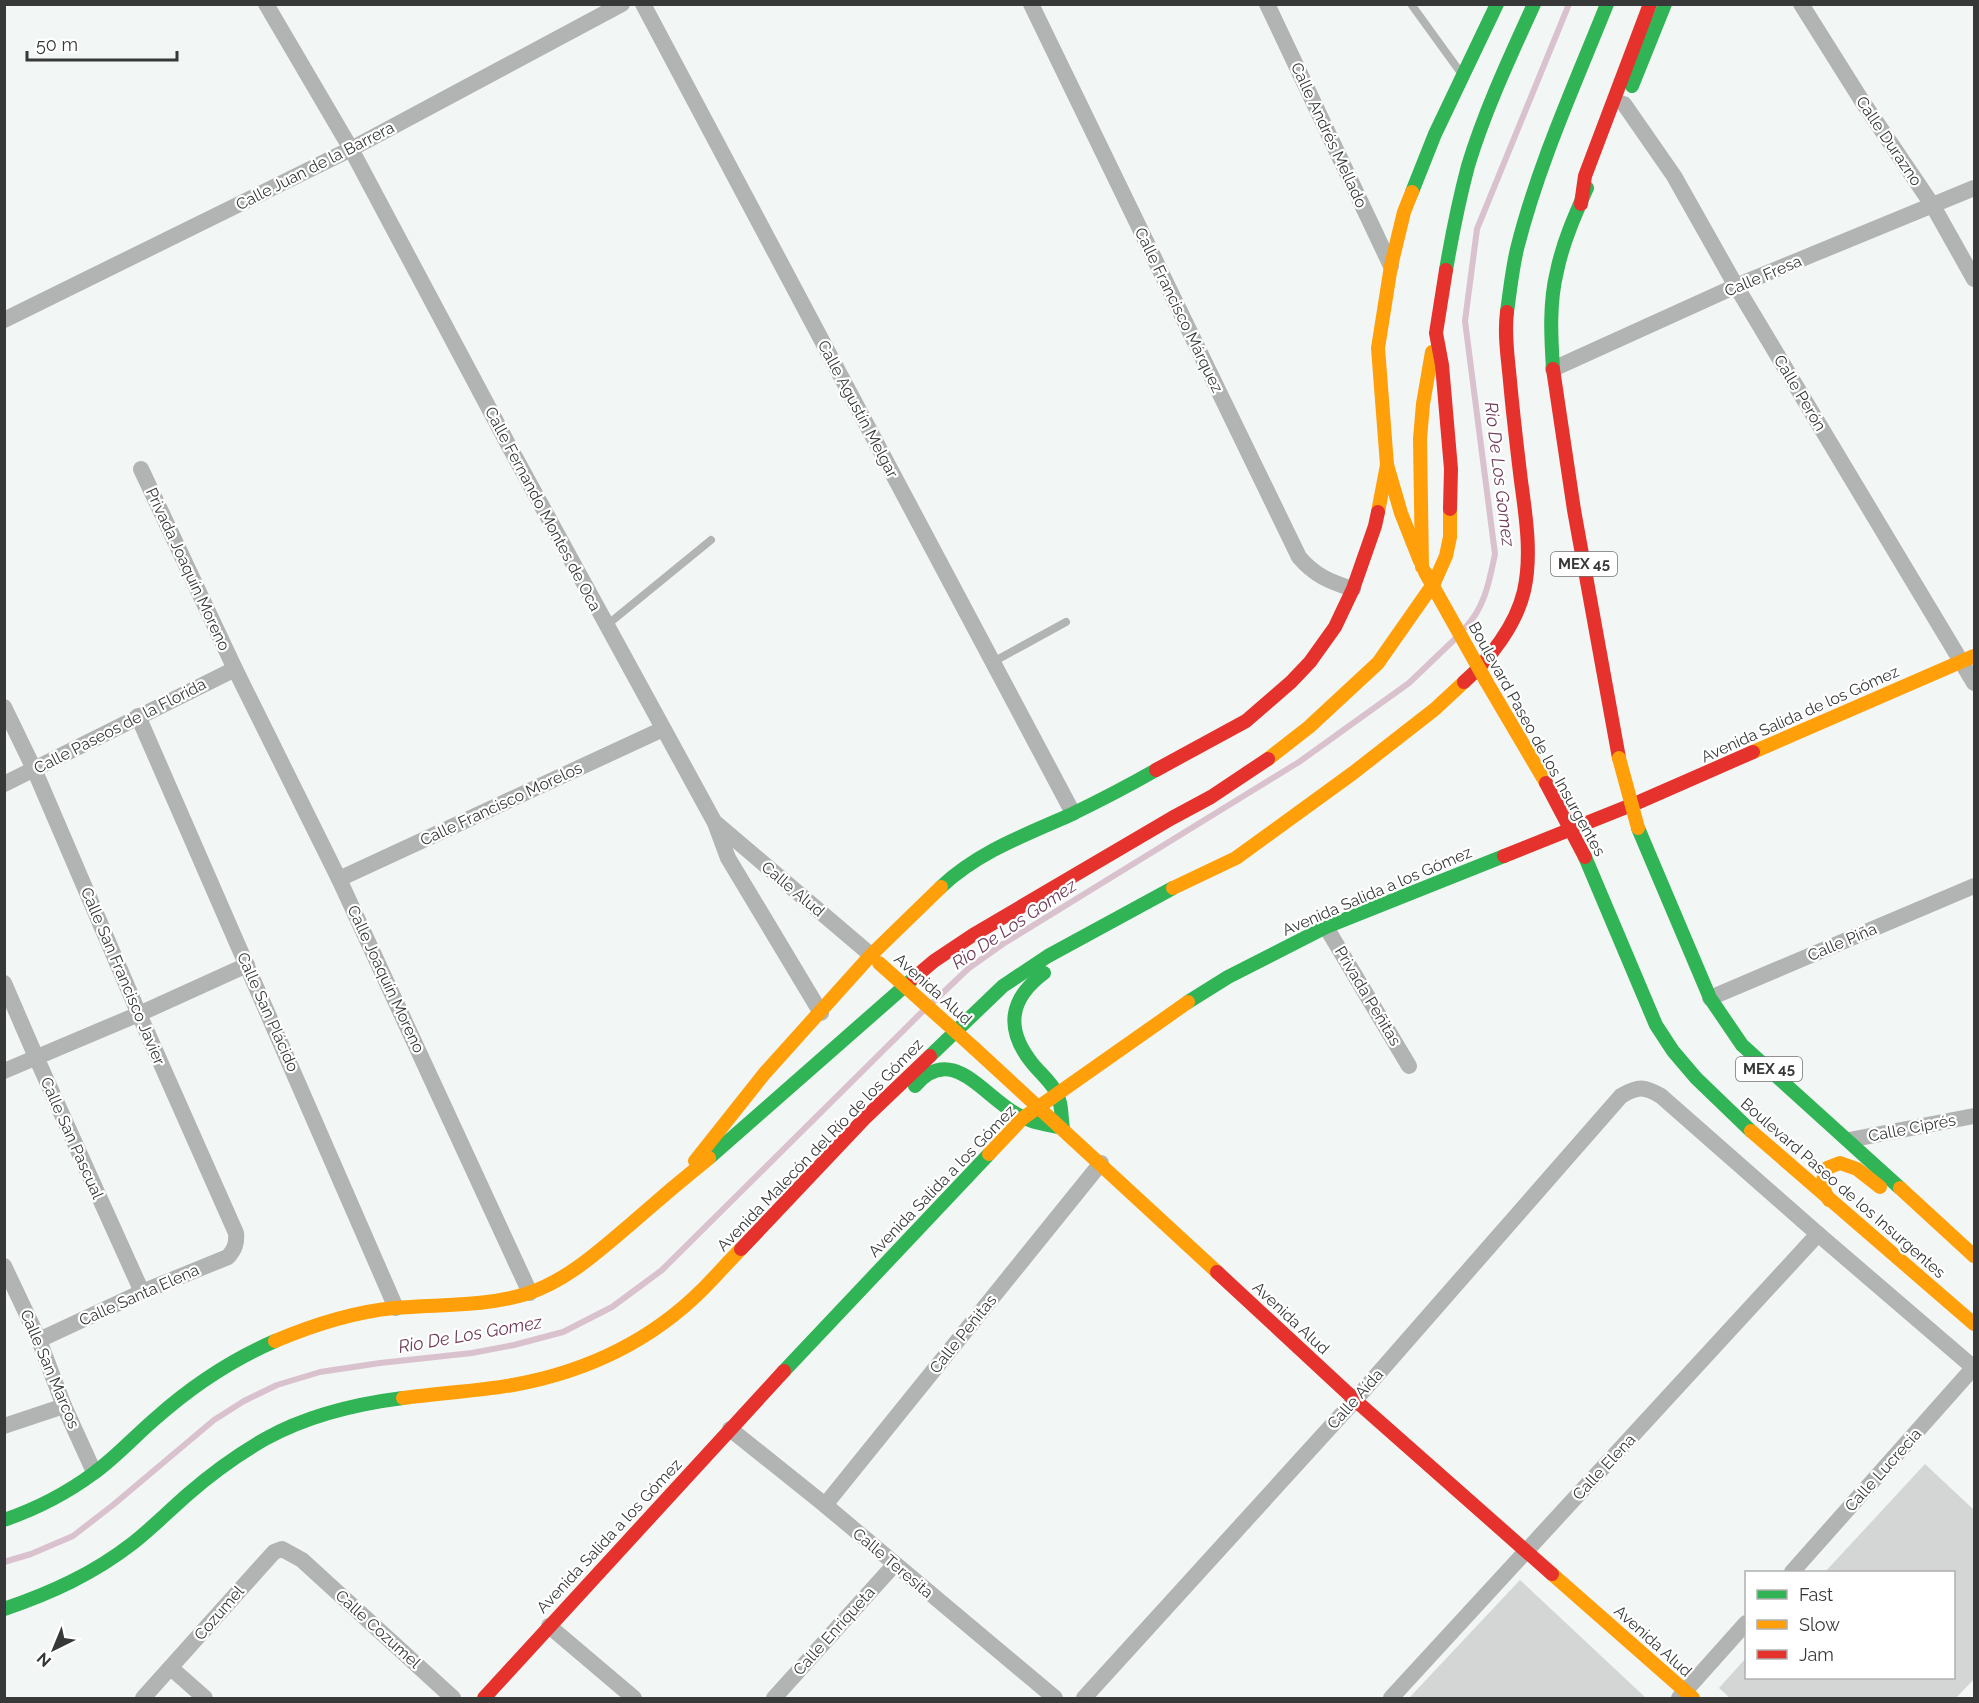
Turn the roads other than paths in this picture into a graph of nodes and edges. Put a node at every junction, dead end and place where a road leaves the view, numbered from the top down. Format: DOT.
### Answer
graph roads {
  1 [pos="266,4"];
  2 [pos="622,4"];
  3 [pos="643,4"];
  4 [pos="1031,4"];
  5 [pos="1267,4"];
  6 [pos="1411,4"];
  7 [pos="1497,4"];
  8 [pos="1534,4"];
  9 [pos="1607,4"];
  10 [pos="1650,4"];
  11 [pos="1665,4"];
  12 [pos="1801,4"];
  13 [pos="1463,76"];
  14 [pos="1624,104"];
  15 [pos="351,149"];
  16 [pos="1974,188"];
  17 [pos="1581,204"];
  18 [pos="1933,206"];
  19 [pos="1391,266"];
  20 [pos="1974,279"];
  21 [pos="1736,286"];
  22 [pos="4,320"];
  23 [pos="1437,333"];
  24 [pos="1553,369"];
  25 [pos="1388,465"];
  26 [pos="141,469"];
  27 [pos="711,540"];
  28 [pos="1424,569"];
  29 [pos="1353,589"];
  30 [pos="1066,622"];
  31 [pos="606,625"];
  32 [pos="1968,658"];
  33 [pos="993,662"];
  34 [pos="235,669"];
  35 [pos="1974,683"];
  36 [pos="4,707"];
  37 [pos="138,716"];
  38 [pos="663,729"];
  39 [pos="34,769"];
  40 [pos="4,784"];
  41 [pos="1639,802"];
  42 [pos="1073,813"];
  43 [pos="716,823"];
  44 [pos="1236,858"];
  45 [pos="339,879"];
  46 [pos="1974,886"];
  47 [pos="1326,927"];
  48 [pos="875,959"];
  49 [pos="247,965"];
  50 [pos="4,983"];
  51 [pos="1710,998"];
  52 [pos="821,1013"];
  53 [pos="139,1014"];
  54 [pos="36,1057"];
  55 [pos="1409,1065"];
  56 [pos="4,1071"];
  57 [pos="1057,1094"];
  58 [pos="903,1100"];
  59 [pos="1039,1107"];
  60 [pos="1974,1116"];
  61 [pos="1023,1119"];
  62 [pos="1063,1128"];
  63 [pos="1849,1140"];
  64 [pos="1101,1163"];
  65 [pos="680,1181"];
  66 [pos="1829,1200"];
  67 [pos="794,1214"];
  68 [pos="1818,1234"];
  69 [pos="751,1238"];
  70 [pos="235,1247"];
  71 [pos="1974,1256"];
  72 [pos="4,1266"];
  73 [pos="1974,1267"];
  74 [pos="142,1292"];
  75 [pos="530,1293"];
  76 [pos="396,1308"];
  77 [pos="1974,1323"];
  78 [pos="39,1340"];
  79 [pos="1974,1368"];
  80 [pos="1354,1400"];
  81 [pos="64,1406"];
  82 [pos="4,1426"];
  83 [pos="730,1429"];
  84 [pos="94,1472"];
  85 [pos="825,1505"];
  86 [pos="4,1520"];
  87 [pos="1527,1551"];
  88 [pos="302,1560"];
  89 [pos="895,1564"];
  90 [pos="1793,1571"];
  91 [pos="4,1609"];
  92 [pos="1745,1624"];
  93 [pos="549,1626"];
  94 [pos="171,1668"];
  95 [pos="1686,1696"];
  96 [pos="143,1698"];
  97 [pos="205,1698"];
  98 [pos="453,1698"];
  99 [pos="484,1698"];
  100 [pos="633,1698"];
  101 [pos="774,1698"];
  102 [pos="1055,1698"];
  103 [pos="1084,1698"];
  104 [pos="1391,1698"];
  1 -- 15 [label="street, Calle Fernando Montes de Oca"];
  2 -- 15 [label="street, Calle Juan de la Barrera"];
  3 -- 33 [label="street, Calle Agustín Melgar"];
  4 -- 29 [label="street, Calle Francisco Márquez"];
  5 -- 19 [label="street, Calle Andrés Mellado"];
  6 -- 13 [label="lane"];
  7 -- 13 [label="main road"];
  8 -- 23 [label="main road"];
  9 -- 44 [label="main road, Avenida Malecón del Río de los Gómez"];
  10 -- 17 [label="main road"];
  11 -- 14 [label="main road, MEX 45"];
  12 -- 18 [label="street, Calle Durazno"];
  13 -- 19 [label="main road"];
  14 -- 17 [label="main road, MEX 45"];
  14 -- 21 [label="street, Calle Perón"];
  15 -- 22 [label="street, Calle Juan de la Barrera"];
  15 -- 31 [label="street, Calle Fernando Montes de Oca"];
  16 -- 18 [label="street, Calle Fresa"];
  17 -- 24 [label="main road, MEX 45"];
  18 -- 20 [label="street, Calle Durazno"];
  18 -- 21 [label="street, Calle Fresa"];
  19 -- 25 [label="main road"];
  21 -- 24 [label="street, Calle Fresa"];
  21 -- 32 [label="street, Calle Perón"];
  23 -- 28 [label="main road"];
  23 -- 65 [label="main road"];
  24 -- 51 [label="main road, MEX 45, bridge"];
  25 -- 28 [label="main road, Boulevard Paseo de los Insurgentes"];
  25 -- 29 [label="main road"];
  26 -- 34 [label="street, Privada Joaquín Moreno"];
  27 -- 31 [label="lane"];
  28 -- 66 [label="main road, Boulevard Paseo de los Insurgentes, bridge"];
  29 -- 42 [label="main road"];
  30 -- 33 [label="lane"];
  31 -- 38 [label="street, Calle Fernando Montes de Oca"];
  32 -- 35 [label="street, Calle Perón"];
  32 -- 41 [label="main road, Avenida Salida de los Gómez"];
  33 -- 42 [label="street, Calle Agustín Melgar"];
  34 -- 37 [label="street, Calle Paseos de la Florida"];
  34 -- 45 [label="street, Calle Joaquín Moreno"];
  36 -- 39 [label="street, Calle San Francisco Javier"];
  37 -- 39 [label="street, Calle Paseos de la Florida"];
  37 -- 49 [label="street, Calle San Plácido"];
  38 -- 43 [label="street, Calle Fernando Montes de Oca"];
  38 -- 45 [label="street, Calle Francisco Morelos"];
  39 -- 40 [label="street, Calle Paseos de la Florida"];
  39 -- 53 [label="street, Calle San Francisco Javier"];
  41 -- 47 [label="main road, Avenida Salida a los Gómez"];
  42 -- 48 [label="main road"];
  43 -- 48 [label="street, Calle Alud"];
  43 -- 52 [label="street, Calle Fernando Montes de Oca"];
  44 -- 57 [label="main road"];
  44 -- 69 [label="main road, Avenida Malecón del Río de los Gómez"];
  45 -- 75 [label="street, Calle Joaquín Moreno"];
  46 -- 51 [label="street, Calle Piña"];
  47 -- 55 [label="street, Privada Peñitas"];
  47 -- 57 [label="main road, Avenida Salida a los Gómez"];
  48 -- 52 [label="main road"];
  48 -- 59 [label="main road, Avenida Alud, bridge"];
  49 -- 53 [label="street"];
  49 -- 76 [label="street, Calle San Plácido"];
  50 -- 54 [label="street, Calle San Pascual"];
  51 -- 63 [label="main road, MEX 45"];
  52 -- 65 [label="main road"];
  53 -- 54 [label="street"];
  53 -- 70 [label="street, Calle San Francisco Javier"];
  54 -- 56 [label="street"];
  54 -- 74 [label="street, Calle San Pascual"];
  57 -- 59 [label="main road, Avenida Salida a los Gómez"];
  57 -- 62 [label="main road"];
  58 -- 61 [label="main road"];
  59 -- 61 [label="main road, Avenida Salida a los Gómez"];
  59 -- 62 [label="main road, Avenida Alud"];
  60 -- 63 [label="street, Calle Ciprés"];
  61 -- 62 [label="main road"];
  61 -- 83 [label="main road, Avenida Salida a los Gómez"];
  62 -- 64 [label="main road, Avenida Alud"];
  63 -- 71 [label="main road, MEX 45"];
  64 -- 80 [label="main road, Avenida Alud"];
  64 -- 85 [label="street, Calle Peñitas"];
  65 -- 75 [label="main road"];
  66 -- 73 [label="main road"];
  66 -- 77 [label="main road, Boulevard Paseo de los Insurgentes"];
  67 -- 69 [label="main road"];
  68 -- 79 [label="street"];
  68 -- 80 [label="street, Calle Aída"];
  68 -- 87 [label="street, Calle Elena"];
  69 -- 91 [label="main road, Avenida Malecón del Río de los Gómez"];
  70 -- 74 [label="street, Calle Santa Elena"];
  72 -- 78 [label="street, Calle San Marcos"];
  74 -- 78 [label="street, Calle Santa Elena"];
  75 -- 76 [label="main road"];
  76 -- 84 [label="main road"];
  78 -- 81 [label="street, Calle San Marcos"];
  79 -- 90 [label="street, Calle Lucrecia"];
  80 -- 87 [label="main road, Avenida Alud"];
  80 -- 103 [label="street, Calle Aída"];
  81 -- 82 [label="street"];
  81 -- 84 [label="street, Calle San Marcos"];
  83 -- 85 [label="street, Calle Teresita"];
  83 -- 93 [label="main road, Avenida Salida a los Gómez"];
  84 -- 86 [label="main road"];
  85 -- 89 [label="street, Calle Teresita"];
  87 -- 95 [label="main road, Avenida Alud"];
  87 -- 104 [label="street, Calle Elena"];
  88 -- 94 [label="street, Cozumel"];
  88 -- 98 [label="street, Calle Cozumel"];
  89 -- 101 [label="street, Calle Enriqueta"];
  89 -- 102 [label="street, Calle Teresita"];
  92 -- 95 [label="street"];
  93 -- 99 [label="main road, Avenida Salida a los Gómez"];
  93 -- 100 [label="street"];
  94 -- 96 [label="street, Cozumel"];
  94 -- 97 [label="street"];
}
